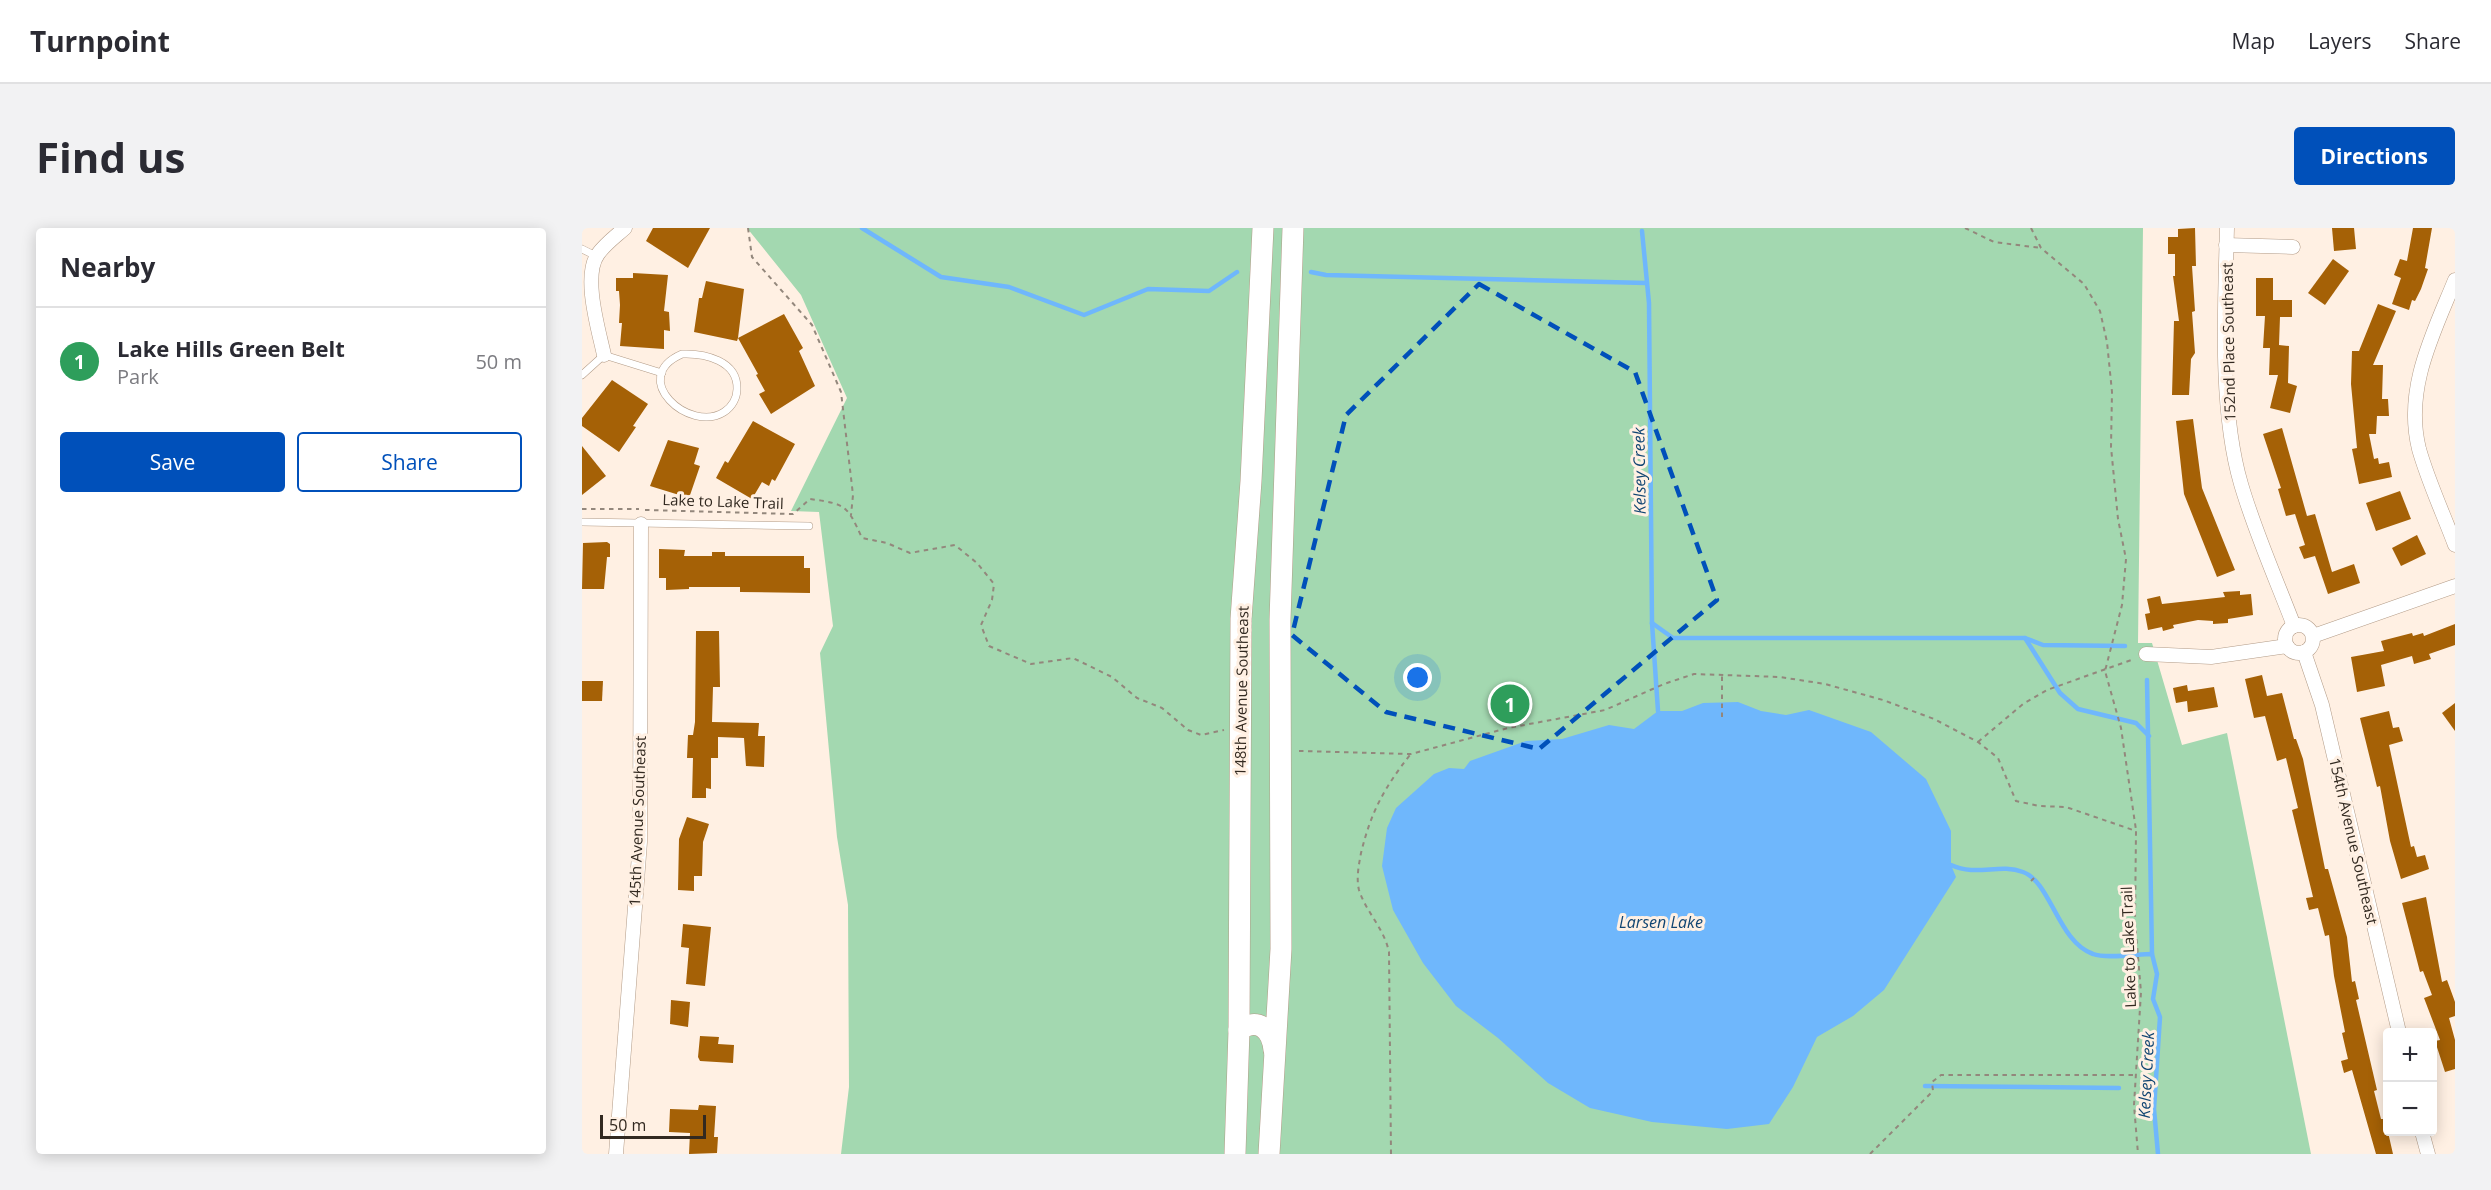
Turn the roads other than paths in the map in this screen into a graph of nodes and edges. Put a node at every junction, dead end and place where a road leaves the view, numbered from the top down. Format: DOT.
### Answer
graph roads {
  1 [pos="625,228"];
  2 [pos="1263,228"];
  3 [pos="1293,228"];
  4 [pos="2227,228"];
  5 [pos="2226,246"];
  6 [pos="2293,247"];
  7 [pos="582,249"];
  8 [pos="596,256"];
  9 [pos="2455,280"];
  10 [pos="604,355"];
  11 [pos="662,373"];
  12 [pos="582,375"];
  13 [pos="1251,481"];
  14 [pos="1285,498"];
  15 [pos="582,522"];
  16 [pos="641,524"];
  17 [pos="809,526"];
  18 [pos="2455,545"];
  19 [pos="2455,586"];
  20 [pos="2294,626"];
  21 [pos="2313,636"];
  22 [pos="2287,646"];
  23 [pos="2304,652"];
  24 [pos="2146,654"];
  25 [pos="2397,1028"];
  26 [pos="1239,1030"];
  27 [pos="1275,1064"];
  28 [pos="2423,1136"];
  29 [pos="616,1154"];
  30 [pos="1235,1154"];
  31 [pos="1269,1154"];
  32 [pos="2428,1154"];
  1 -- 8 [label="street"];
  2 -- 13 [label="main road, 148th Avenue Southeast"];
  3 -- 14 [label="main road"];
  4 -- 5 [label="street, 152nd Place Southeast"];
  5 -- 6 [label="street"];
  5 -- 20 [label="street, 152nd Place Southeast"];
  7 -- 8 [label="lane"];
  8 -- 10 [label="street"];
  9 -- 18 [label="street"];
  10 -- 11 [label="lane"];
  10 -- 12 [label="lane"];
  11 -- 11 [label="lane"];
  13 -- 14 [label="main road"];
  13 -- 26 [label="main road, 148th Avenue Southeast"];
  14 -- 27 [label="main road"];
  15 -- 16 [label="lane"];
  16 -- 17 [label="lane"];
  16 -- 29 [label="street, 145th Avenue Southeast"];
  19 -- 21 [label="street"];
  20 -- 21 [label="street"];
  20 -- 22 [label="street"];
  21 -- 23 [label="street"];
  22 -- 23 [label="street"];
  22 -- 24 [label="street"];
  23 -- 25 [label="street, 154th Avenue Southeast"];
  26 -- 27 [label="main road"];
  26 -- 30 [label="main road, 148th Avenue Southeast"];
  27 -- 31 [label="main road"];
  28 -- 32 [label="street"];
}
